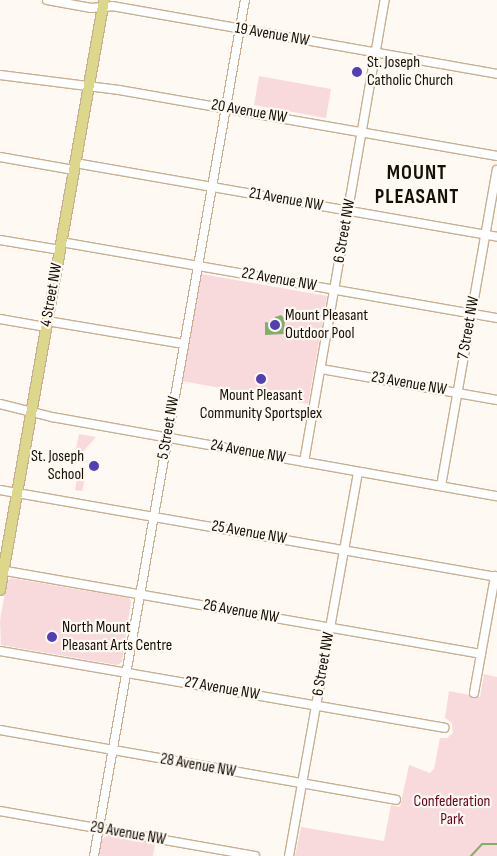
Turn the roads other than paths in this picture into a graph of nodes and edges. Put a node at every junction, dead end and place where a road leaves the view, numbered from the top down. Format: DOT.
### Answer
graph roads {
  1 [pos="47,0"];
  2 [pos="245,0"];
  3 [pos="385,0"];
  4 [pos="103,3"];
  5 [pos="240,29"];
  6 [pos="376,52"];
  7 [pos="497,74"];
  8 [pos="0,75"];
  9 [pos="88,87"];
  10 [pos="226,108"];
  11 [pos="362,132"];
  12 [pos="497,156"];
  13 [pos="0,157"];
  14 [pos="75,166"];
  15 [pos="497,170"];
  16 [pos="212,187"];
  17 [pos="348,211"];
  18 [pos="485,235"];
  19 [pos="497,237"];
  20 [pos="0,240"];
  21 [pos="61,246"];
  22 [pos="198,266"];
  23 [pos="335,289"];
  24 [pos="471,314"];
  25 [pos="497,318"];
  26 [pos="0,319"];
  27 [pos="47,324"];
  28 [pos="184,344"];
  29 [pos="321,369"];
  30 [pos="458,393"];
  31 [pos="497,400"];
  32 [pos="0,404"];
  33 [pos="32,412"];
  34 [pos="168,438"];
  35 [pos="304,462"];
  36 [pos="358,472"];
  37 [pos="442,486"];
  38 [pos="0,490"];
  39 [pos="17,492"];
  40 [pos="497,496"];
  41 [pos="154,516"];
  42 [pos="344,549"];
  43 [pos="2,571"];
  44 [pos="496,576"];
  45 [pos="0,590"];
  46 [pos="140,594"];
  47 [pos="331,628"];
  48 [pos="0,651"];
  49 [pos="481,654"];
  50 [pos="126,672"];
  51 [pos="474,693"];
  52 [pos="317,706"];
  53 [pos="444,728"];
  54 [pos="0,730"];
  55 [pos="112,751"];
  56 [pos="303,784"];
  57 [pos="396,800"];
  58 [pos="0,811"];
  59 [pos="99,829"];
  60 [pos="94,856"];
  61 [pos="255,856"];
  62 [pos="289,856"];
  1 -- 4 [label="street, 19 Avenue NW"];
  2 -- 5 [label="street, 5 Street NW"];
  3 -- 6 [label="street, 6 Street NW"];
  4 -- 5 [label="street, 19 Avenue NW"];
  4 -- 9 [label="main road, 4 Street NW"];
  5 -- 6 [label="street, 19 Avenue NW"];
  5 -- 10 [label="street, 5 Street NW"];
  6 -- 7 [label="street, 19 Avenue NW"];
  6 -- 11 [label="street, 6 Street NW"];
  8 -- 9 [label="street, 20 Avenue NW"];
  9 -- 10 [label="street, 20 Avenue NW"];
  9 -- 14 [label="main road, 4 Street NW"];
  10 -- 11 [label="street, 20 Avenue NW"];
  10 -- 16 [label="street, 5 Street NW"];
  11 -- 12 [label="street, 20 Avenue NW"];
  11 -- 17 [label="street, 6 Street NW"];
  13 -- 14 [label="street, 21 Avenue NW"];
  14 -- 16 [label="street, 21 Avenue NW"];
  14 -- 21 [label="main road, 4 Street NW"];
  15 -- 18 [label="street, 7 Street NW"];
  16 -- 17 [label="street, 21 Avenue NW"];
  16 -- 22 [label="street, 5 Street NW"];
  17 -- 18 [label="street, 21 Avenue NW"];
  17 -- 23 [label="street, 6 Street NW"];
  18 -- 19 [label="street, 21 Avenue NW"];
  18 -- 24 [label="street, 7 Street NW"];
  20 -- 21 [label="street, 22 Avenue NW"];
  21 -- 22 [label="street, 22 Avenue NW"];
  21 -- 27 [label="main road, 4 Street NW"];
  22 -- 23 [label="street, 22 Avenue NW"];
  22 -- 28 [label="street, 5 Street NW"];
  23 -- 24 [label="street, 22 Avenue NW"];
  23 -- 29 [label="street, 6 Street NW"];
  24 -- 25 [label="street, 22 Avenue NW"];
  24 -- 30 [label="street, 7 Street NW"];
  26 -- 27 [label="street"];
  27 -- 28 [label="street"];
  27 -- 33 [label="main road, 4 Street NW"];
  28 -- 34 [label="street, 5 Street NW"];
  29 -- 30 [label="street, 23 Avenue NW"];
  29 -- 35 [label="street, 6 Street NW"];
  30 -- 31 [label="street, 23 Avenue NW"];
  30 -- 37 [label="street, 7 Street NW"];
  32 -- 33 [label="street, 24 Avenue NW"];
  33 -- 34 [label="street, 24 Avenue NW"];
  33 -- 39 [label="main road, 4 Street NW"];
  34 -- 35 [label="street, 24 Avenue NW"];
  34 -- 41 [label="street, 5 Street NW"];
  35 -- 36 [label="street, 24 Avenue NW"];
  36 -- 37 [label="street, 24 Avenue NW"];
  36 -- 42 [label="street, 6 Street NW"];
  37 -- 40 [label="street, 24 Avenue NW"];
  38 -- 39 [label="street, 25 Avenue NW"];
  39 -- 41 [label="street, 25 Avenue NW"];
  39 -- 43 [label="main road, 4 Street NW"];
  41 -- 42 [label="street, 25 Avenue NW"];
  41 -- 46 [label="street, 5 Street NW"];
  42 -- 44 [label="street, 25 Avenue NW"];
  42 -- 47 [label="street, 6 Street NW"];
  43 -- 45 [label="main road, 4 Street NW"];
  43 -- 46 [label="street, 26 Avenue NW"];
  44 -- 49 [label="street"];
  46 -- 47 [label="street, 26 Avenue NW"];
  46 -- 50 [label="street, 5 Street NW"];
  47 -- 49 [label="street, 26 Avenue NW"];
  47 -- 52 [label="street, 6 Street NW"];
  48 -- 50 [label="street, 27 Avenue NW"];
  49 -- 51 [label="street"];
  50 -- 52 [label="street, 27 Avenue NW"];
  50 -- 55 [label="street, 5 Street NW"];
  52 -- 53 [label="street, 27 Avenue NW"];
  52 -- 56 [label="street, 6 Street NW"];
  54 -- 55 [label="street, 28 Avenue NW"];
  55 -- 56 [label="street, 28 Avenue NW"];
  55 -- 59 [label="street, 5 Street NW"];
  56 -- 57 [label="street, 28 Avenue NW"];
  56 -- 62 [label="street, 6 Street NW"];
  58 -- 59 [label="street, 29 Avenue NW"];
  59 -- 60 [label="street, 5 Street NW"];
  59 -- 61 [label="street, 29 Avenue NW"];
}
